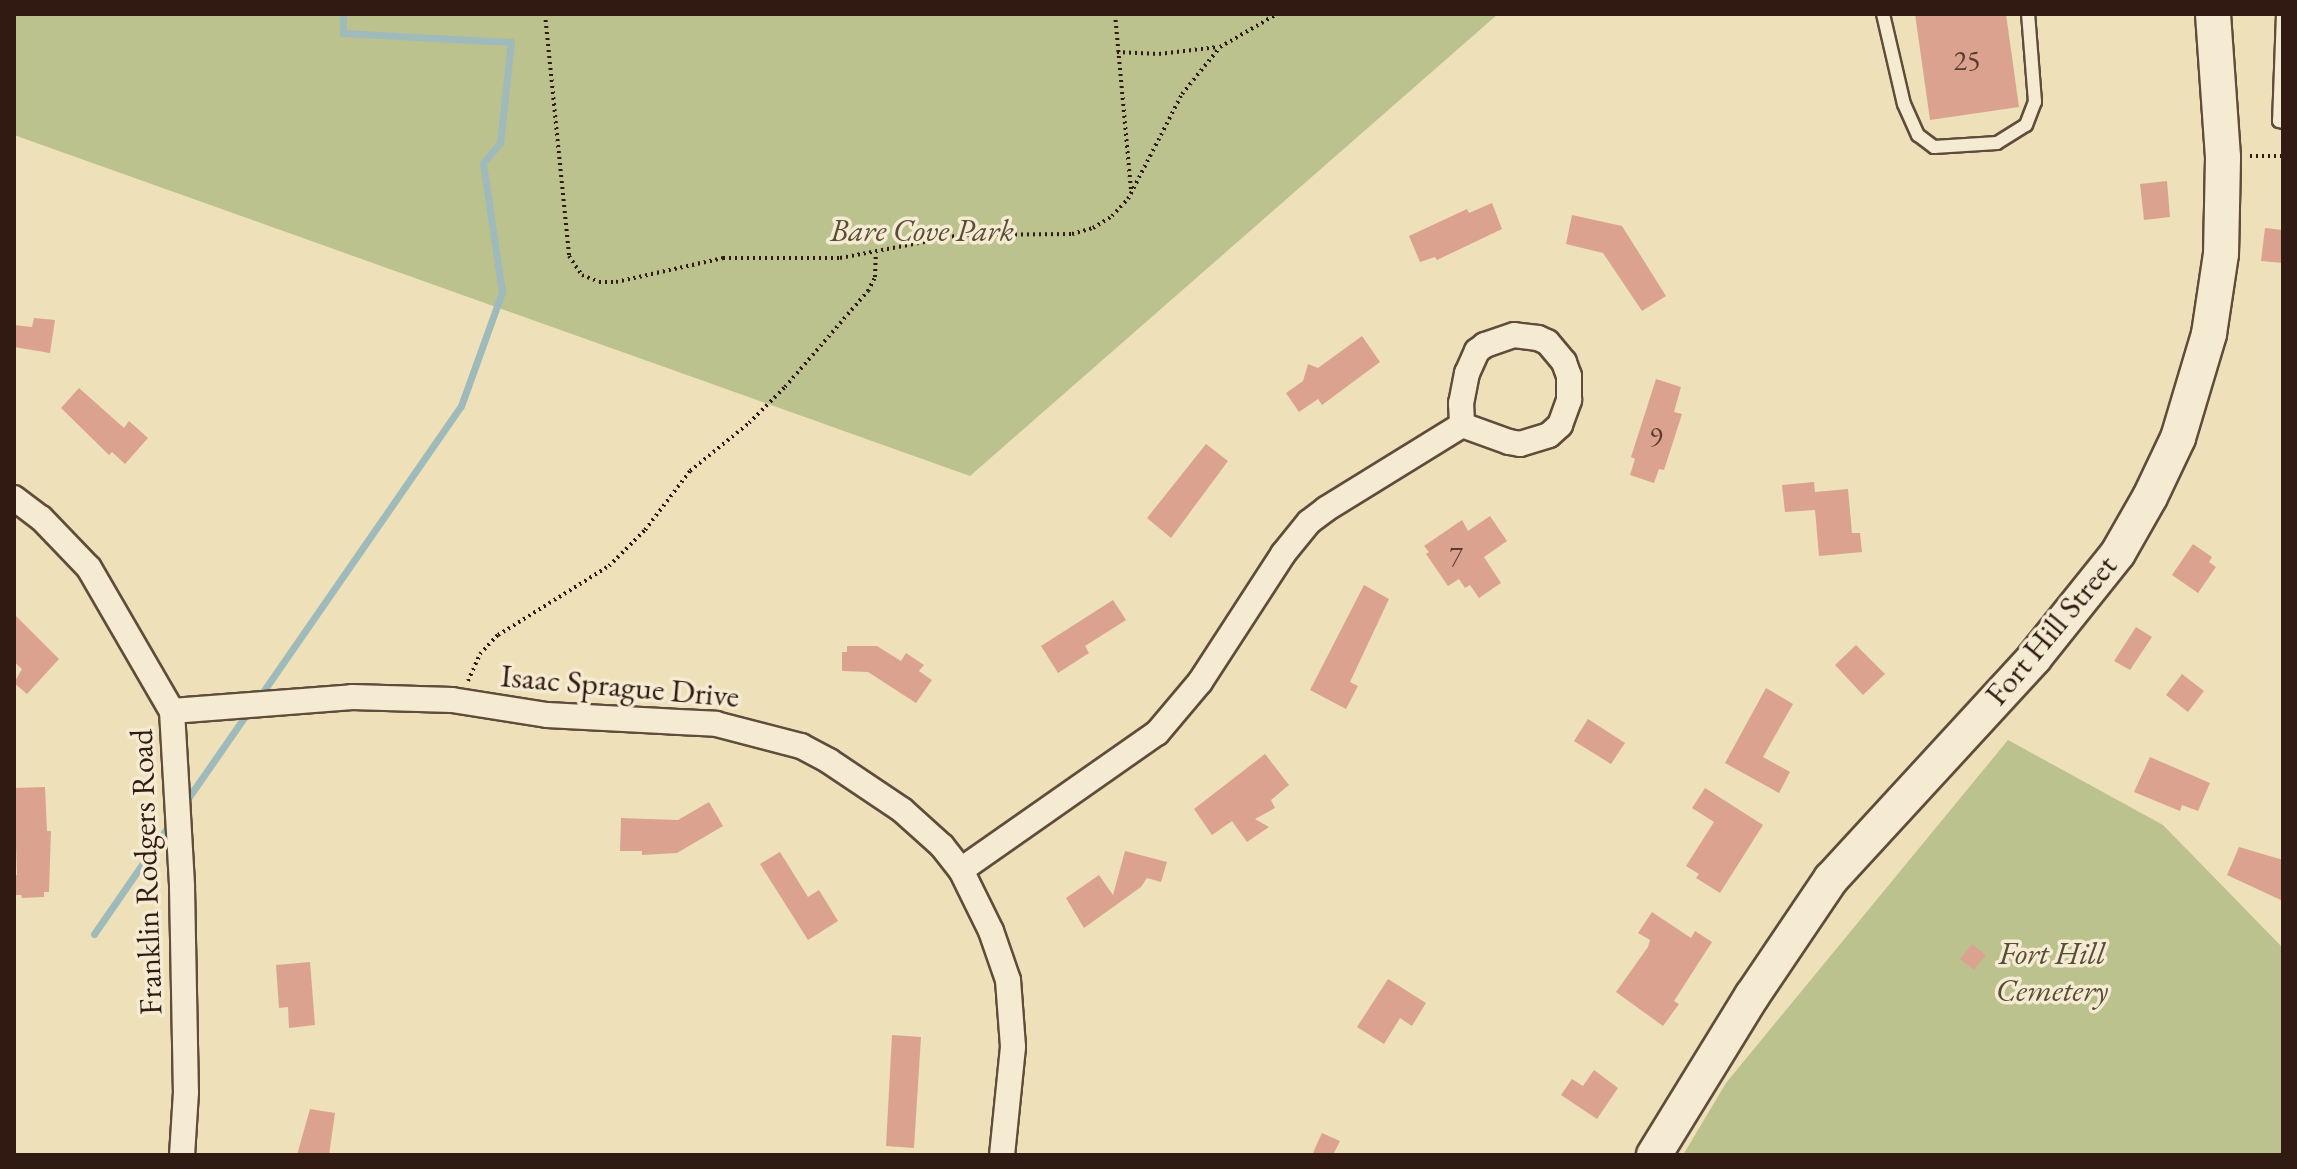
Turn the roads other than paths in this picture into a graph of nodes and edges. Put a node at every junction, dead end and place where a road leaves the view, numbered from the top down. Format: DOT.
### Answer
graph roads {
  1 [pos="1883,14"];
  2 [pos="2028,14"];
  3 [pos="2213,14"];
  4 [pos="2283,14"];
  5 [pos="2283,122"];
  6 [pos="1462,425"];
  7 [pos="14,498"];
  8 [pos="172,711"];
  9 [pos="961,870"];
  10 [pos="182,1155"];
  11 [pos="1002,1155"];
  12 [pos="1654,1155"];
  1 -- 2 [label="lane"];
  3 -- 12 [label="main road, Fort Hill Street"];
  4 -- 5 [label="lane"];
  6 -- 6 [label="street"];
  6 -- 9 [label="street"];
  7 -- 8 [label="street, Franklin Rodgers Road"];
  8 -- 9 [label="street, Isaac Sprague Drive"];
  8 -- 10 [label="street, Franklin Rodgers Road"];
  9 -- 11 [label="street, Isaac Sprague Drive"];
}
